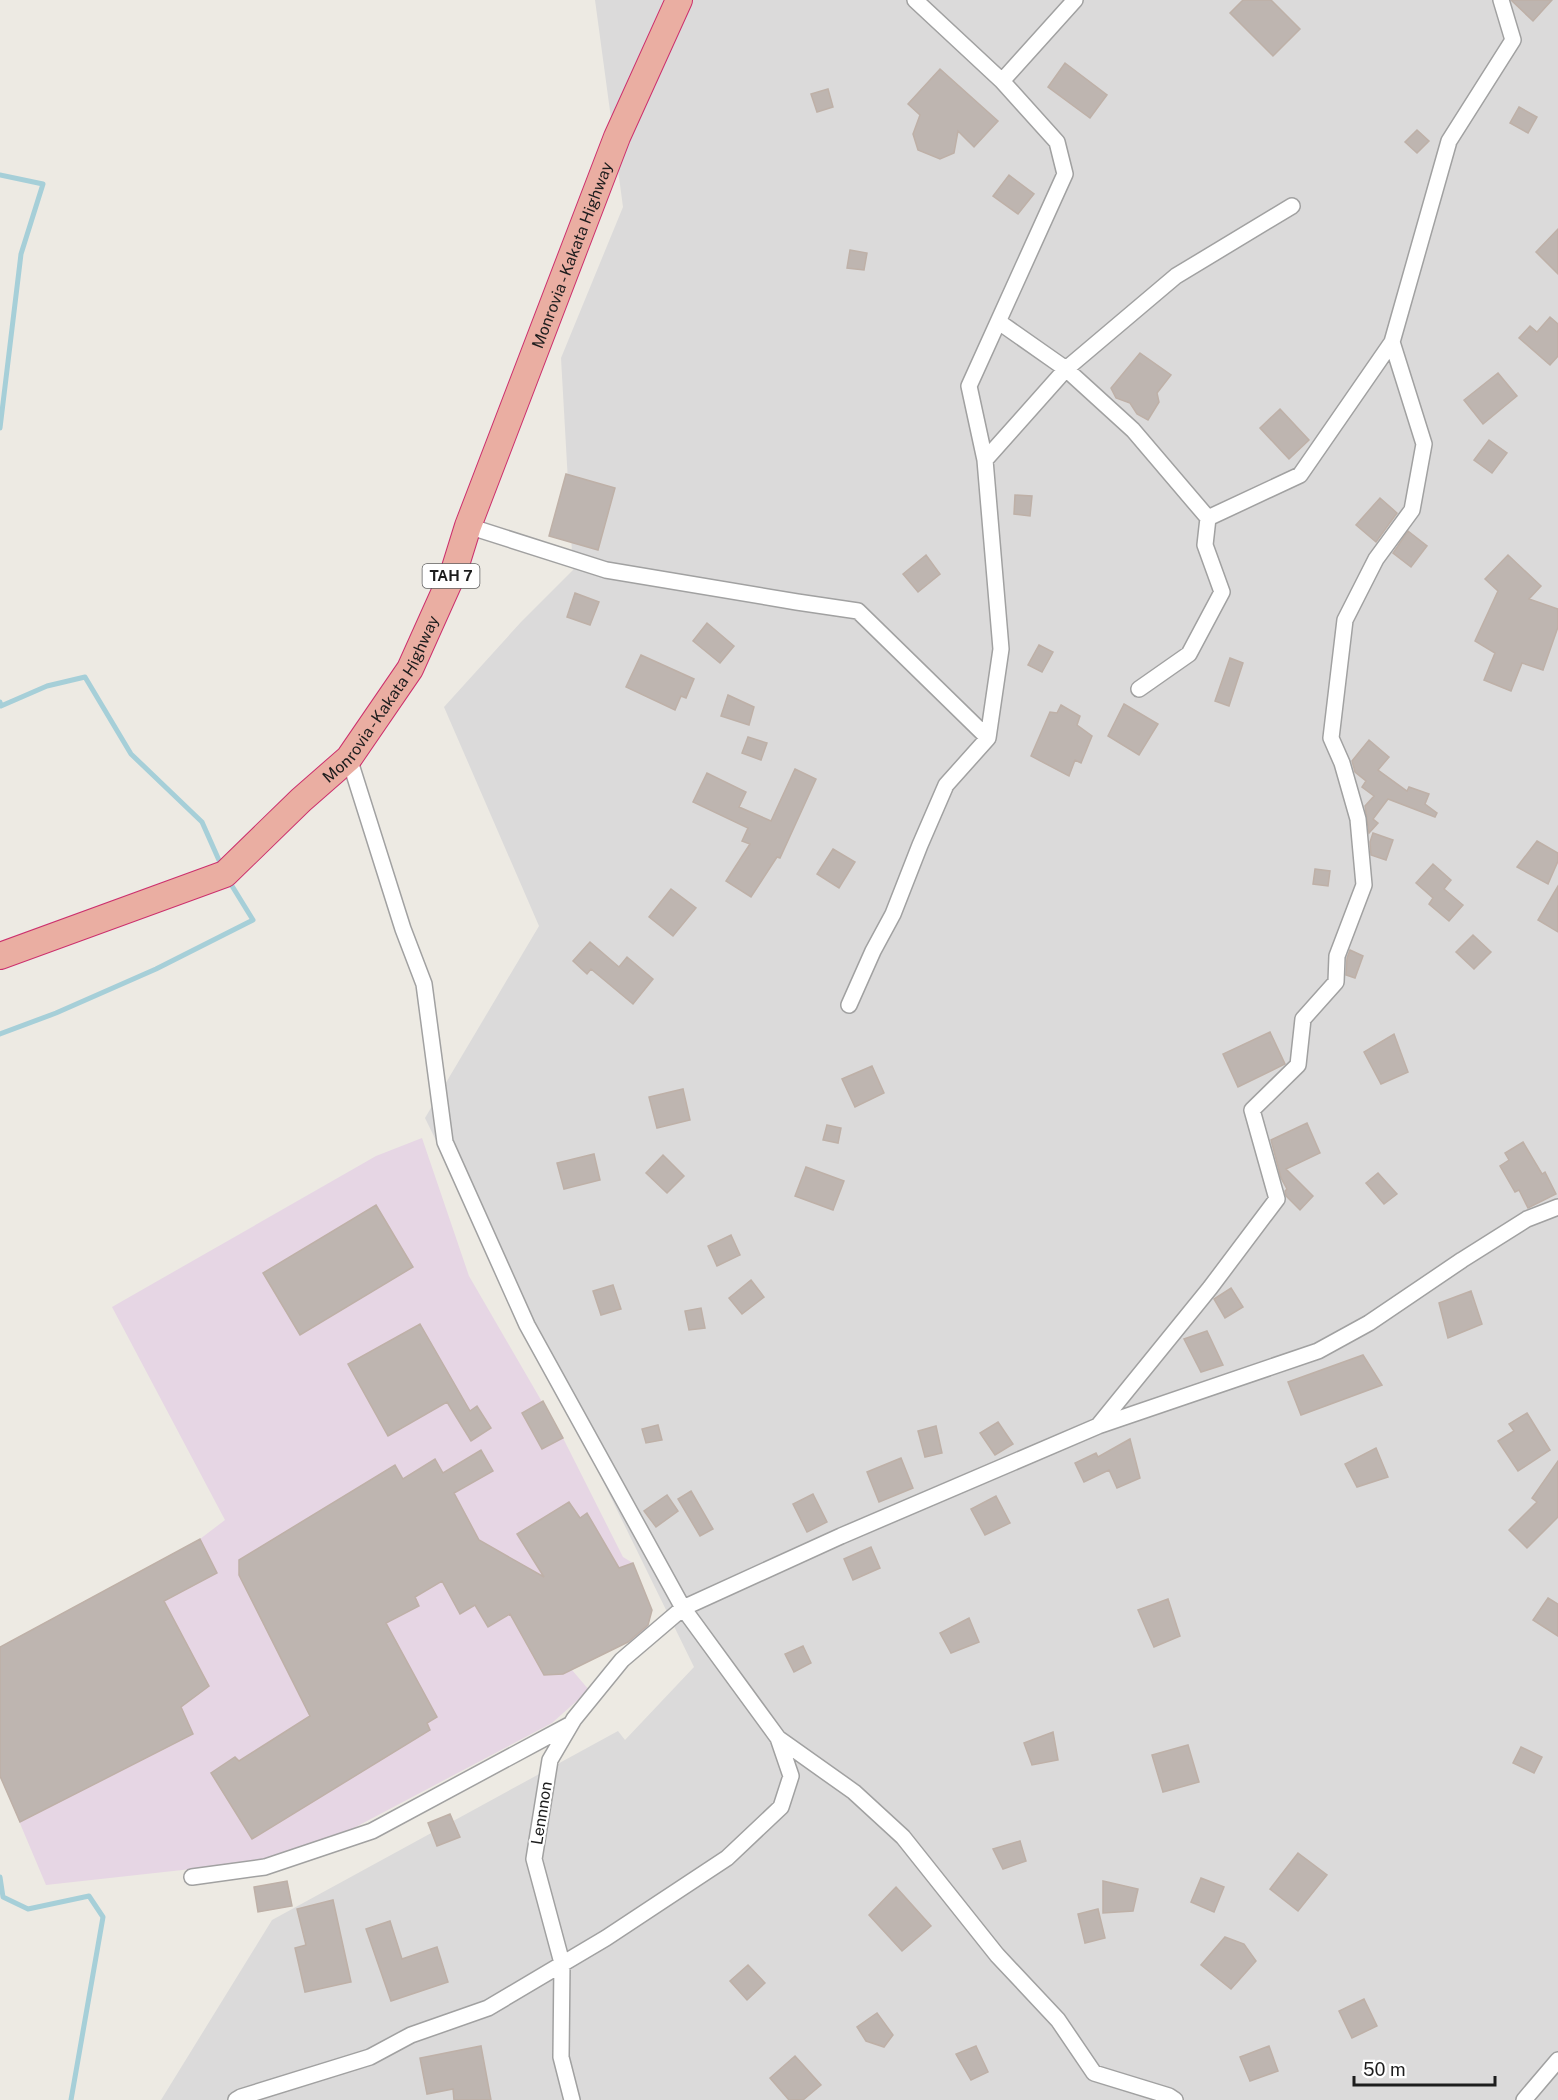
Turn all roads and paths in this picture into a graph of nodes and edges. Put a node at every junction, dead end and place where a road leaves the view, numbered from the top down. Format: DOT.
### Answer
graph roads {
  1 [pos="679,0"];
  2 [pos="915,0"];
  3 [pos="1075,0"];
  4 [pos="1501,0"];
  5 [pos="1002,81"];
  6 [pos="1292,206"];
  7 [pos="999,322"];
  8 [pos="1392,342"];
  9 [pos="1066,369"];
  10 [pos="985,460"];
  11 [pos="1208,518"];
  12 [pos="468,526"];
  13 [pos="1140,689"];
  14 [pos="988,738"];
  15 [pos="349,758"];
  16 [pos="0,956"];
  17 [pos="849,1005"];
  18 [pos="1558,1207"];
  19 [pos="1098,1426"];
  20 [pos="683,1608"];
  21 [pos="571,1724"];
  22 [pos="778,1738"];
  23 [pos="192,1877"];
  24 [pos="562,1963"];
  25 [pos="1558,2060"];
  26 [pos="236,2100"];
  27 [pos="572,2100"];
  28 [pos="1175,2100"];
  29 [pos="1524,2100"];
  1 -- 12 [label="highway, Monrovia - Kakata Highway / TAH 7"];
  2 -- 5 [label="street"];
  3 -- 5 [label="street"];
  4 -- 8 [label="street"];
  5 -- 7 [label="street"];
  6 -- 9 [label="street"];
  7 -- 9 [label="street"];
  7 -- 10 [label="street"];
  8 -- 11 [label="street"];
  8 -- 19 [label="street"];
  9 -- 10 [label="street"];
  9 -- 11 [label="street"];
  10 -- 14 [label="street"];
  11 -- 13 [label="street"];
  12 -- 14 [label="street"];
  12 -- 15 [label="highway, Monrovia - Kakata Highway / TAH 7"];
  14 -- 17 [label="street"];
  15 -- 16 [label="highway, Monrovia - Kakata Highway / TAH 7"];
  15 -- 20 [label="street"];
  18 -- 19 [label="street, Lennnon"];
  19 -- 20 [label="street, Lennnon"];
  20 -- 21 [label="street, Lennnon"];
  20 -- 22 [label="street"];
  21 -- 23 [label="street"];
  21 -- 24 [label="street, Lennnon"];
  22 -- 24 [label="street"];
  22 -- 28 [label="street"];
  24 -- 26 [label="street"];
  24 -- 27 [label="street, Lennnon"];
  25 -- 29 [label="street"];
}
